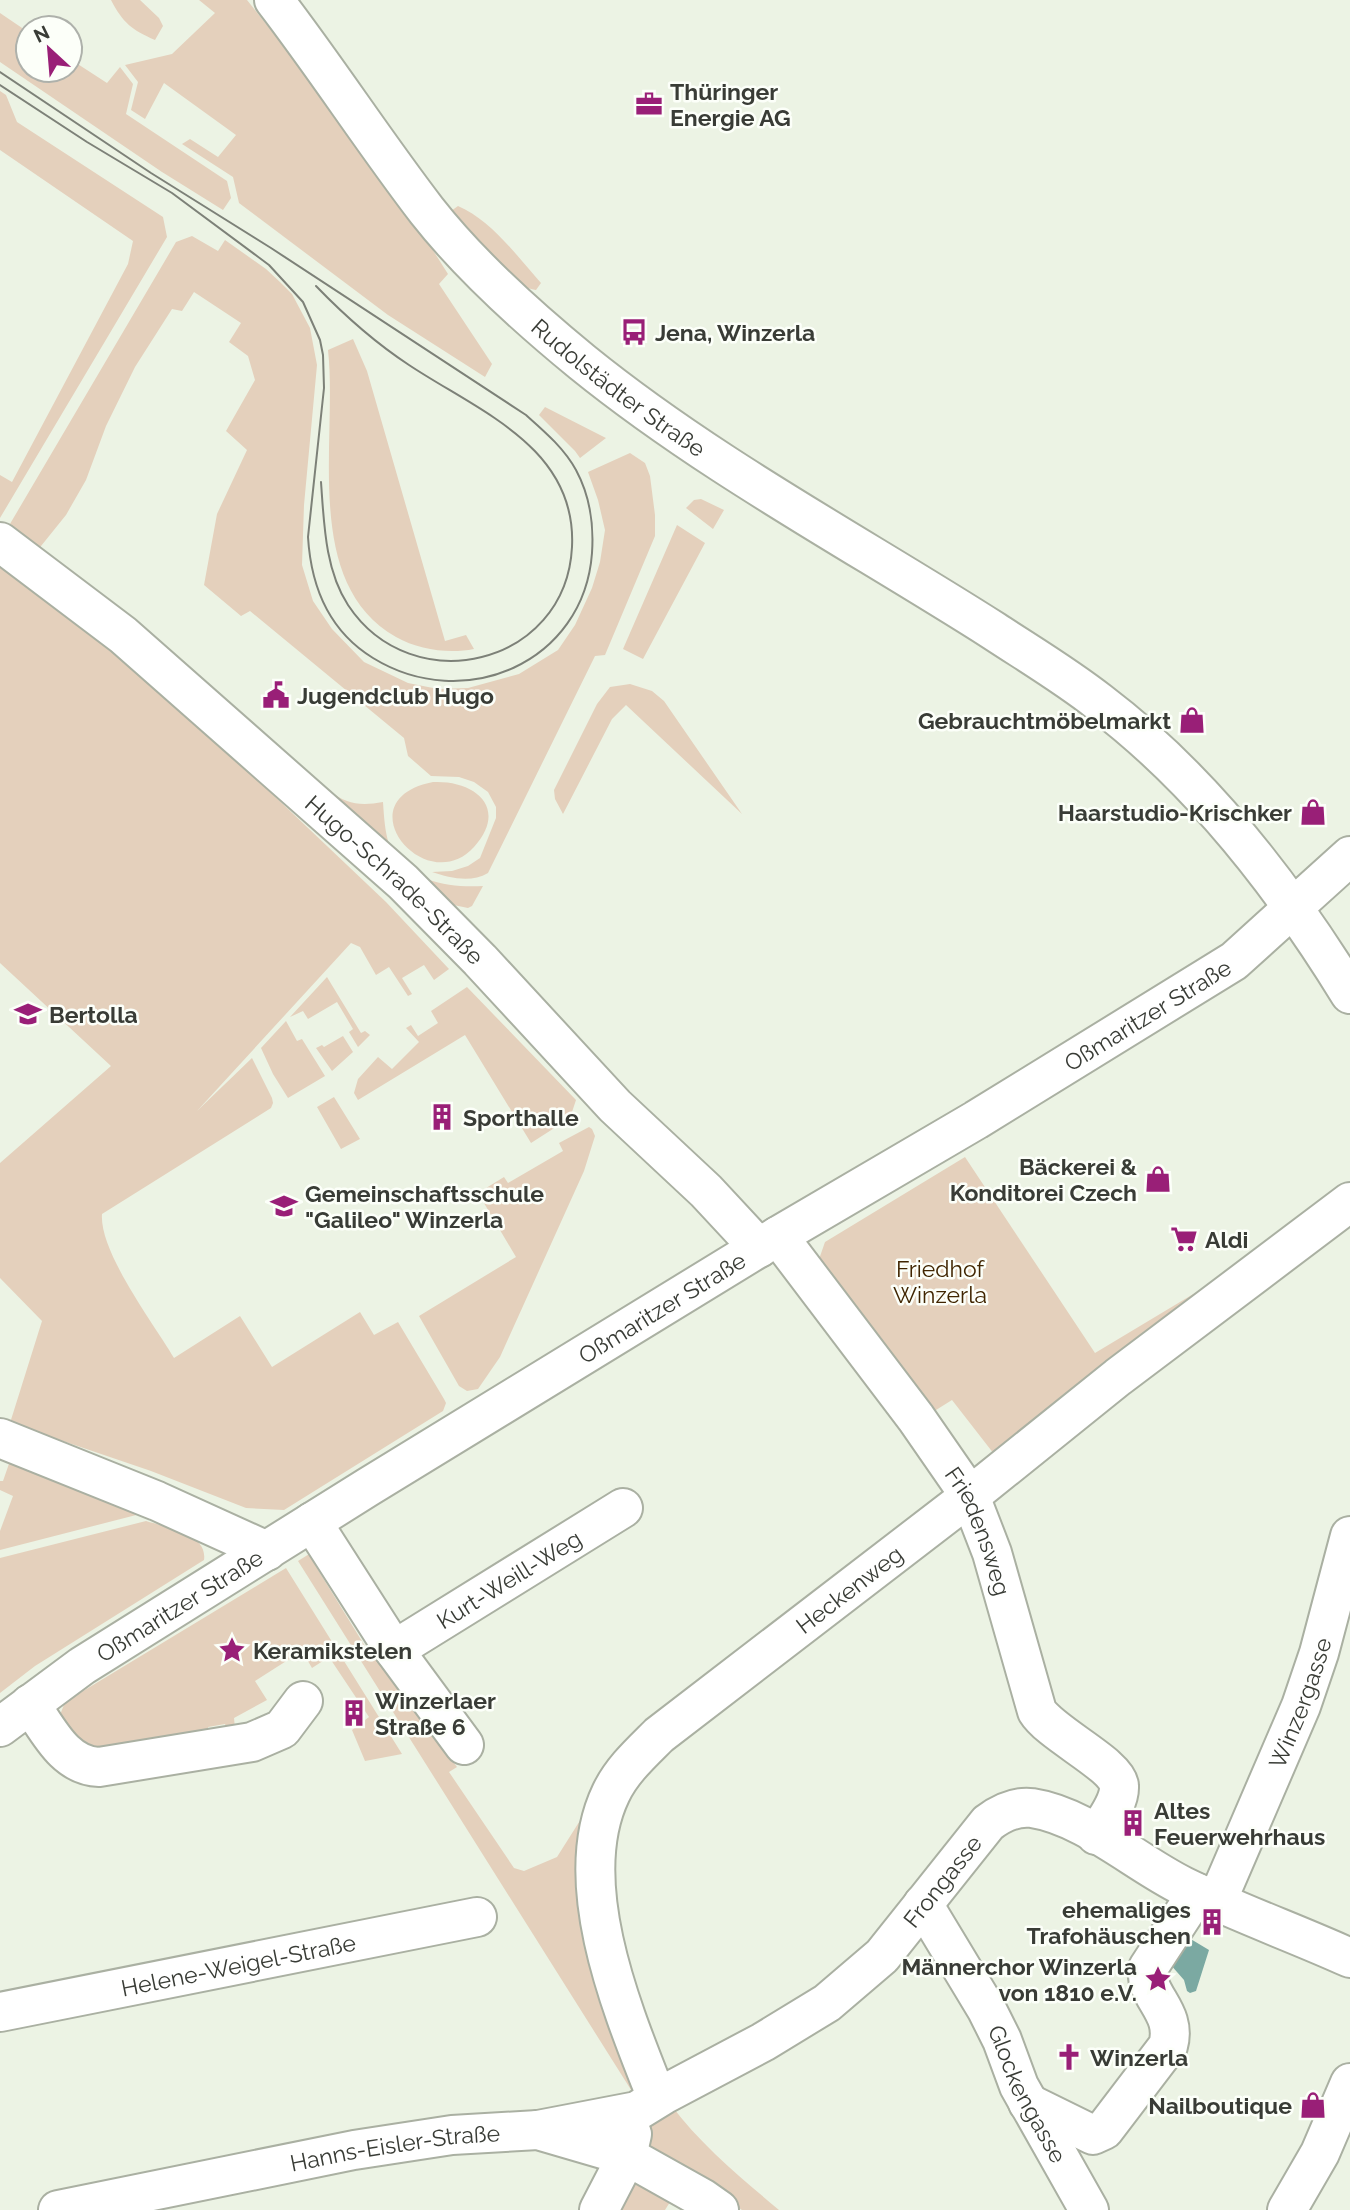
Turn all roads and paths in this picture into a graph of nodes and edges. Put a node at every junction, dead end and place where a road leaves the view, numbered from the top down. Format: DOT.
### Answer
graph roads {
  1 [pos="274,0"];
  2 [pos="0,541"];
  3 [pos="1350,856"];
  4 [pos="1293,910"];
  5 [pos="1350,994"];
  6 [pos="1350,1202"];
  7 [pos="769,1242"];
  8 [pos="0,1438"];
  9 [pos="970,1496"];
  10 [pos="623,1508"];
  11 [pos="312,1522"];
  12 [pos="1350,1536"];
  13 [pos="267,1551"];
  14 [pos="394,1650"];
  15 [pos="303,1702"];
  16 [pos="30,1704"];
  17 [pos="0,1727"];
  18 [pos="464,1745"];
  19 [pos="1096,1835"];
  20 [pos="1207,1897"];
  21 [pos="923,1904"];
  22 [pos="477,1917"];
  23 [pos="1350,1958"];
  24 [pos="0,2012"];
  25 [pos="1350,2083"];
  26 [pos="1028,2103"];
  27 [pos="647,2105"];
  28 [pos="538,2130"];
  29 [pos="627,2157"];
  30 [pos="58,2210"];
  31 [pos="599,2210"];
  32 [pos="719,2210"];
  33 [pos="1089,2210"];
  34 [pos="1287,2210"];
  1 -- 4 [label="street, Rudolstädter Straße"];
  2 -- 7 [label="street, Hugo-Schrade-Straße"];
  3 -- 4 [label="street, Oßmaritzer Straße"];
  4 -- 5 [label="street"];
  4 -- 7 [label="street, Oßmaritzer Straße"];
  6 -- 9 [label="street, Heckenweg"];
  7 -- 9 [label="street, Friedensweg"];
  7 -- 11 [label="street, Oßmaritzer Straße"];
  8 -- 13 [label="street"];
  9 -- 19 [label="street, Friedensweg"];
  9 -- 27 [label="street, Heckenweg"];
  10 -- 14 [label="street, Kurt-Weill-Weg"];
  11 -- 13 [label="street, Oßmaritzer Straße"];
  11 -- 14 [label="street"];
  12 -- 20 [label="street, Winzergasse"];
  13 -- 16 [label="street, Oßmaritzer Straße"];
  14 -- 18 [label="street"];
  15 -- 16 [label="street"];
  16 -- 17 [label="street, Oßmaritzer Straße"];
  19 -- 20 [label="street, Frongasse"];
  19 -- 21 [label="street, Frongasse"];
  20 -- 23 [label="street, Frongasse"];
  20 -- 26 [label="street, Winzergasse"];
  21 -- 26 [label="street, Glockengasse"];
  21 -- 27 [label="street, Frongasse"];
  22 -- 24 [label="street, Helene-Weigel-Straße"];
  25 -- 34 [label="street"];
  26 -- 33 [label="street, Glockengasse"];
  27 -- 28 [label="street, Frongasse"];
  27 -- 29 [label="street"];
  28 -- 29 [label="street, Hanns-Eisler-Straße"];
  28 -- 30 [label="street, Hanns-Eisler-Straße"];
  29 -- 31 [label="street"];
  29 -- 32 [label="street, Hanns-Eisler-Straße"];
}
